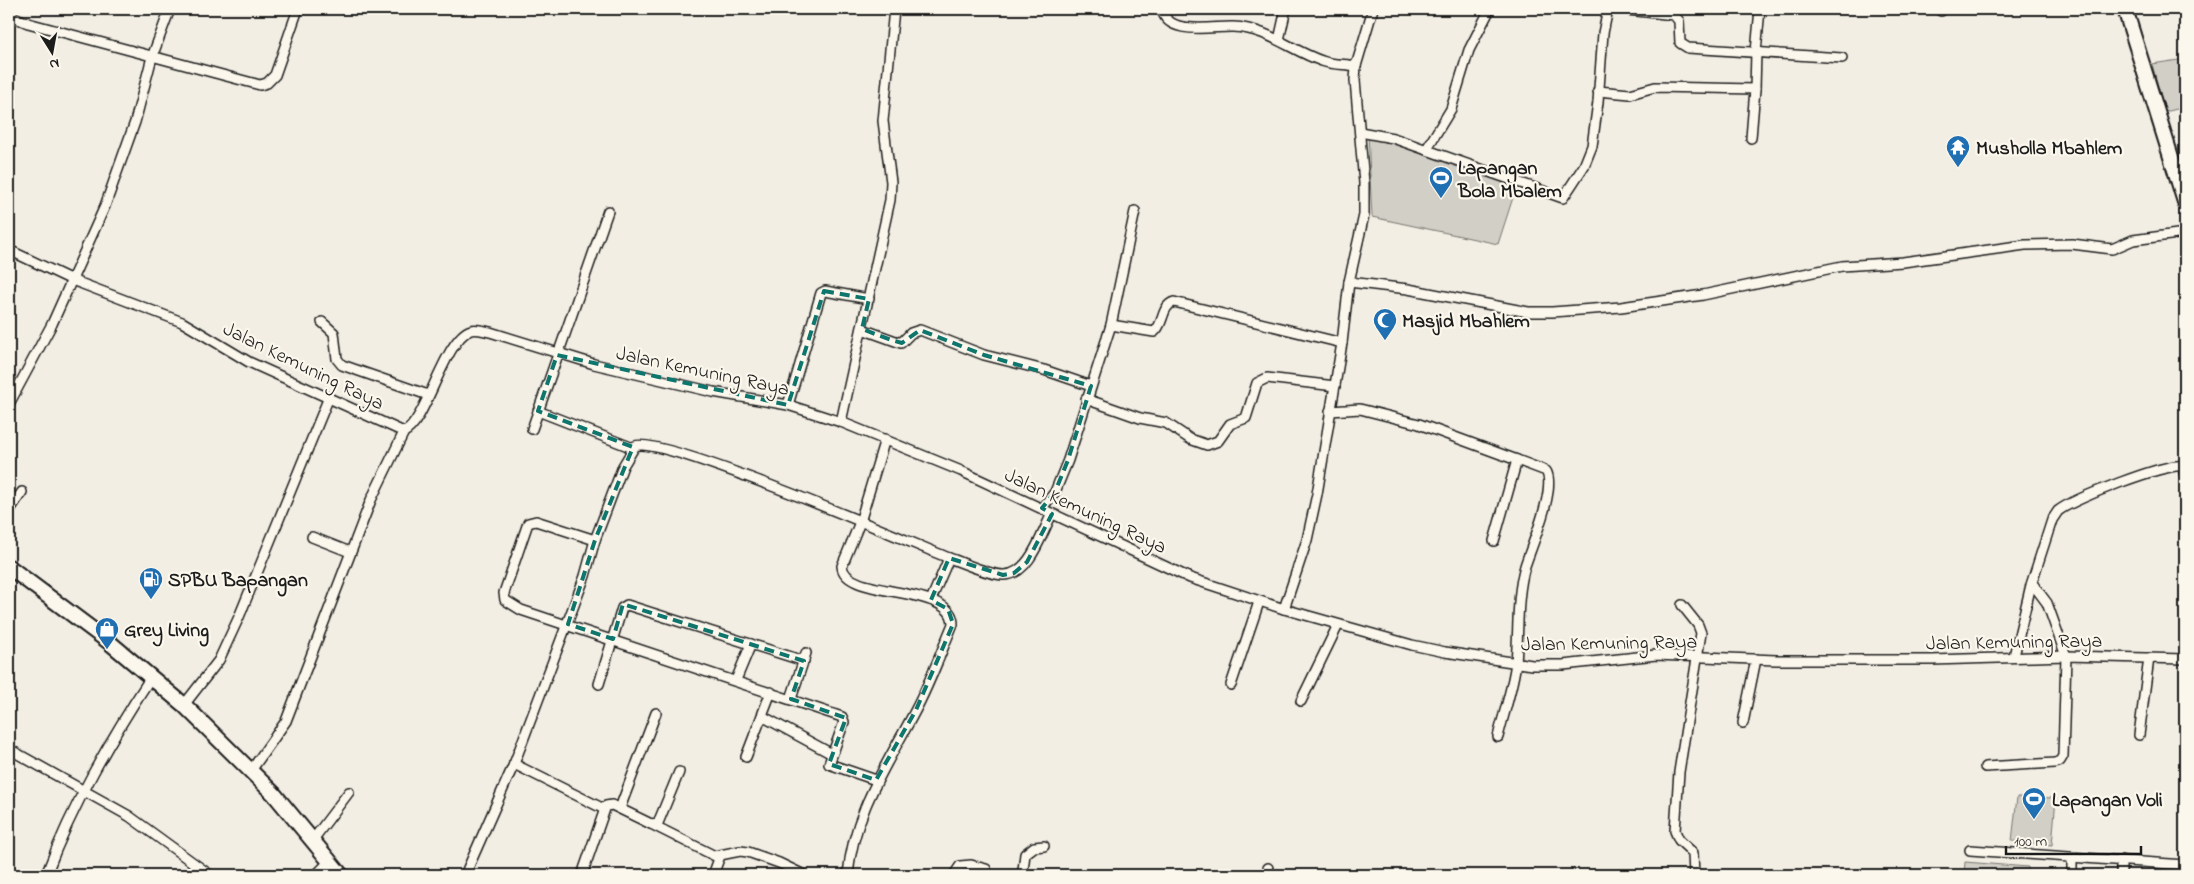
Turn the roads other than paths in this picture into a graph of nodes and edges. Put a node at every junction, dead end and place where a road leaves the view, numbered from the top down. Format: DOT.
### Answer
graph roads {
  1 [pos="170,9"];
  2 [pos="298,9"];
  3 [pos="894,9"];
  4 [pos="1162,9"];
  5 [pos="1286,9"];
  6 [pos="1373,9"];
  7 [pos="1490,9"];
  8 [pos="1608,9"];
  9 [pos="1618,9"];
  10 [pos="1760,9"];
  11 [pos="2125,9"];
  12 [pos="1651,10"];
  13 [pos="9,16"];
  14 [pos="1279,40"];
  15 [pos="1756,52"];
  16 [pos="152,57"];
  17 [pos="1842,58"];
  18 [pos="1356,66"];
  19 [pos="1756,89"];
  20 [pos="1598,91"];
  21 [pos="1360,132"];
  22 [pos="1751,138"];
  23 [pos="1426,150"];
  24 [pos="2185,202"];
  25 [pos="608,211"];
  26 [pos="1135,211"];
  27 [pos="2185,233"];
  28 [pos="9,250"];
  29 [pos="72,280"];
  30 [pos="1349,282"];
  31 [pos="869,300"];
  32 [pos="322,322"];
  33 [pos="1111,325"];
  34 [pos="862,329"];
  35 [pos="1342,343"];
  36 [pos="557,355"];
  37 [pos="1091,386"];
  38 [pos="1335,386"];
  39 [pos="428,395"];
  40 [pos="329,397"];
  41 [pos="1086,399"];
  42 [pos="9,404"];
  43 [pos="788,405"];
  44 [pos="538,411"];
  45 [pos="1330,411"];
  46 [pos="841,422"];
  47 [pos="532,429"];
  48 [pos="404,432"];
  49 [pos="885,439"];
  50 [pos="633,448"];
  51 [pos="1517,460"];
  52 [pos="2185,476"];
  53 [pos="22,492"];
  54 [pos="1042,508"];
  55 [pos="9,511"];
  56 [pos="1052,514"];
  57 [pos="860,522"];
  58 [pos="312,537"];
  59 [pos="595,540"];
  60 [pos="1494,541"];
  61 [pos="350,552"];
  62 [pos="949,558"];
  63 [pos="9,567"];
  64 [pos="2032,583"];
  65 [pos="931,600"];
  66 [pos="1259,602"];
  67 [pos="1682,605"];
  68 [pos="1284,609"];
  69 [pos="568,624"];
  70 [pos="1338,624"];
  71 [pos="613,639"];
  72 [pos="751,644"];
  73 [pos="1697,656"];
  74 [pos="2014,656"];
  75 [pos="2066,656"];
  76 [pos="2149,658"];
  77 [pos="1756,659"];
  78 [pos="2185,660"];
  79 [pos="1516,663"];
  80 [pos="151,677"];
  81 [pos="736,680"];
  82 [pos="599,684"];
  83 [pos="1231,685"];
  84 [pos="771,692"];
  85 [pos="791,699"];
  86 [pos="1302,701"];
  87 [pos="184,705"];
  88 [pos="656,714"];
  89 [pos="762,716"];
  90 [pos="1743,723"];
  91 [pos="2139,735"];
  92 [pos="1498,737"];
  93 [pos="9,750"];
  94 [pos="832,754"];
  95 [pos="746,757"];
  96 [pos="514,764"];
  97 [pos="1985,767"];
  98 [pos="250,772"];
  99 [pos="679,772"];
  100 [pos="876,780"];
  101 [pos="82,791"];
  102 [pos="349,792"];
  103 [pos="620,808"];
  104 [pos="604,809"];
  105 [pos="651,824"];
  106 [pos="312,841"];
  107 [pos="1044,846"];
  108 [pos="1970,850"];
  109 [pos="720,856"];
  110 [pos="2072,858"];
  111 [pos="2121,860"];
  112 [pos="329,862"];
  113 [pos="2185,865"];
  114 [pos="986,869"];
  115 [pos="847,872"];
  116 [pos="46,875"];
  117 [pos="210,875"];
  118 [pos="316,875"];
  119 [pos="341,875"];
  120 [pos="465,875"];
  121 [pos="582,875"];
  122 [pos="713,875"];
  123 [pos="804,875"];
  124 [pos="954,875"];
  125 [pos="1026,875"];
  126 [pos="1694,875"];
  127 [pos="2072,875"];
  128 [pos="2121,875"];
  1 -- 16 [label="street"];
  2 -- 16 [label="street"];
  3 -- 31 [label="street"];
  4 -- 14 [label="street"];
  5 -- 14 [label="street"];
  6 -- 18 [label="street"];
  7 -- 23 [label="street"];
  8 -- 20 [label="street"];
  9 -- 12 [label="street"];
  10 -- 15 [label="street"];
  11 -- 24 [label="main road"];
  12 -- 15 [label="street"];
  13 -- 16 [label="street"];
  14 -- 18 [label="street"];
  15 -- 17 [label="street"];
  15 -- 19 [label="street"];
  16 -- 29 [label="street"];
  18 -- 21 [label="street"];
  19 -- 20 [label="street"];
  19 -- 22 [label="street"];
  20 -- 23 [label="street"];
  21 -- 23 [label="street"];
  21 -- 30 [label="street"];
  25 -- 36 [label="street"];
  26 -- 33 [label="street"];
  27 -- 30 [label="street"];
  28 -- 29 [label="street, Jalan Kemuning Raya"];
  29 -- 40 [label="street, Jalan Kemuning Raya"];
  29 -- 42 [label="street"];
  30 -- 35 [label="street"];
  31 -- 34 [label="street"];
  31 -- 43 [label="street"];
  32 -- 39 [label="street"];
  33 -- 35 [label="street"];
  33 -- 37 [label="street"];
  34 -- 37 [label="street"];
  34 -- 46 [label="street"];
  35 -- 38 [label="street"];
  36 -- 39 [label="street, Jalan Kemuning Raya"];
  36 -- 43 [label="street, Jalan Kemuning Raya"];
  36 -- 44 [label="street"];
  37 -- 41 [label="street"];
  38 -- 41 [label="street"];
  38 -- 45 [label="street"];
  39 -- 48 [label="street, Jalan Kemuning Raya"];
  40 -- 48 [label="street, Jalan Kemuning Raya"];
  40 -- 87 [label="street"];
  41 -- 54 [label="street"];
  43 -- 46 [label="street, Jalan Kemuning Raya"];
  44 -- 47 [label="street"];
  44 -- 50 [label="street"];
  45 -- 51 [label="street"];
  45 -- 68 [label="street"];
  46 -- 49 [label="street, Jalan Kemuning Raya"];
  48 -- 61 [label="street"];
  49 -- 54 [label="street, Jalan Kemuning Raya"];
  49 -- 57 [label="street"];
  50 -- 57 [label="street"];
  50 -- 59 [label="street"];
  51 -- 60 [label="street"];
  51 -- 79 [label="street"];
  52 -- 64 [label="street"];
  53 -- 55 [label="street"];
  54 -- 56 [label="street, Jalan Kemuning Raya"];
  56 -- 62 [label="street"];
  56 -- 66 [label="street, Jalan Kemuning Raya"];
  57 -- 62 [label="street"];
  57 -- 65 [label="street"];
  58 -- 61 [label="street"];
  59 -- 69 [label="street"];
  59 -- 69 [label="street"];
  61 -- 98 [label="street"];
  62 -- 65 [label="street"];
  63 -- 80 [label="main road"];
  64 -- 74 [label="street"];
  64 -- 75 [label="street"];
  65 -- 100 [label="street"];
  66 -- 68 [label="street, Jalan Kemuning Raya"];
  66 -- 83 [label="street"];
  67 -- 73 [label="street"];
  68 -- 70 [label="street, Jalan Kemuning Raya"];
  69 -- 71 [label="street"];
  69 -- 96 [label="street"];
  70 -- 79 [label="street, Jalan Kemuning Raya"];
  70 -- 86 [label="street"];
  71 -- 72 [label="street"];
  71 -- 81 [label="street"];
  71 -- 82 [label="street"];
  72 -- 81 [label="street"];
  72 -- 85 [label="street"];
  73 -- 77 [label="street, Jalan Kemuning Raya"];
  73 -- 79 [label="street, Jalan Kemuning Raya"];
  73 -- 126 [label="street"];
  74 -- 75 [label="street, Jalan Kemuning Raya"];
  74 -- 77 [label="street, Jalan Kemuning Raya"];
  75 -- 76 [label="street, Jalan Kemuning Raya"];
  75 -- 97 [label="street"];
  76 -- 78 [label="street, Jalan Kemuning Raya"];
  76 -- 91 [label="street"];
  77 -- 90 [label="street"];
  79 -- 92 [label="street"];
  80 -- 87 [label="main road"];
  80 -- 101 [label="street"];
  81 -- 84 [label="street"];
  84 -- 85 [label="street"];
  84 -- 89 [label="street"];
  85 -- 94 [label="street"];
  87 -- 98 [label="main road"];
  88 -- 103 [label="street"];
  89 -- 94 [label="street"];
  89 -- 95 [label="street"];
  93 -- 101 [label="street"];
  94 -- 100 [label="street"];
  96 -- 104 [label="street"];
  96 -- 120 [label="street"];
  98 -- 106 [label="main road"];
  99 -- 105 [label="street"];
  100 -- 115 [label="street"];
  101 -- 116 [label="street"];
  101 -- 117 [label="street"];
  102 -- 106 [label="street"];
  103 -- 104 [label="street"];
  103 -- 105 [label="street"];
  104 -- 121 [label="street"];
  105 -- 109 [label="street"];
  106 -- 112 [label="main road"];
  107 -- 125 [label="street"];
  108 -- 110 [label="street"];
  109 -- 122 [label="street"];
  109 -- 123 [label="street"];
  110 -- 111 [label="street"];
  110 -- 127 [label="street"];
  111 -- 113 [label="street"];
  111 -- 128 [label="street"];
  112 -- 118 [label="street"];
  112 -- 119 [label="main road"];
  114 -- 124 [label="street"];
}
